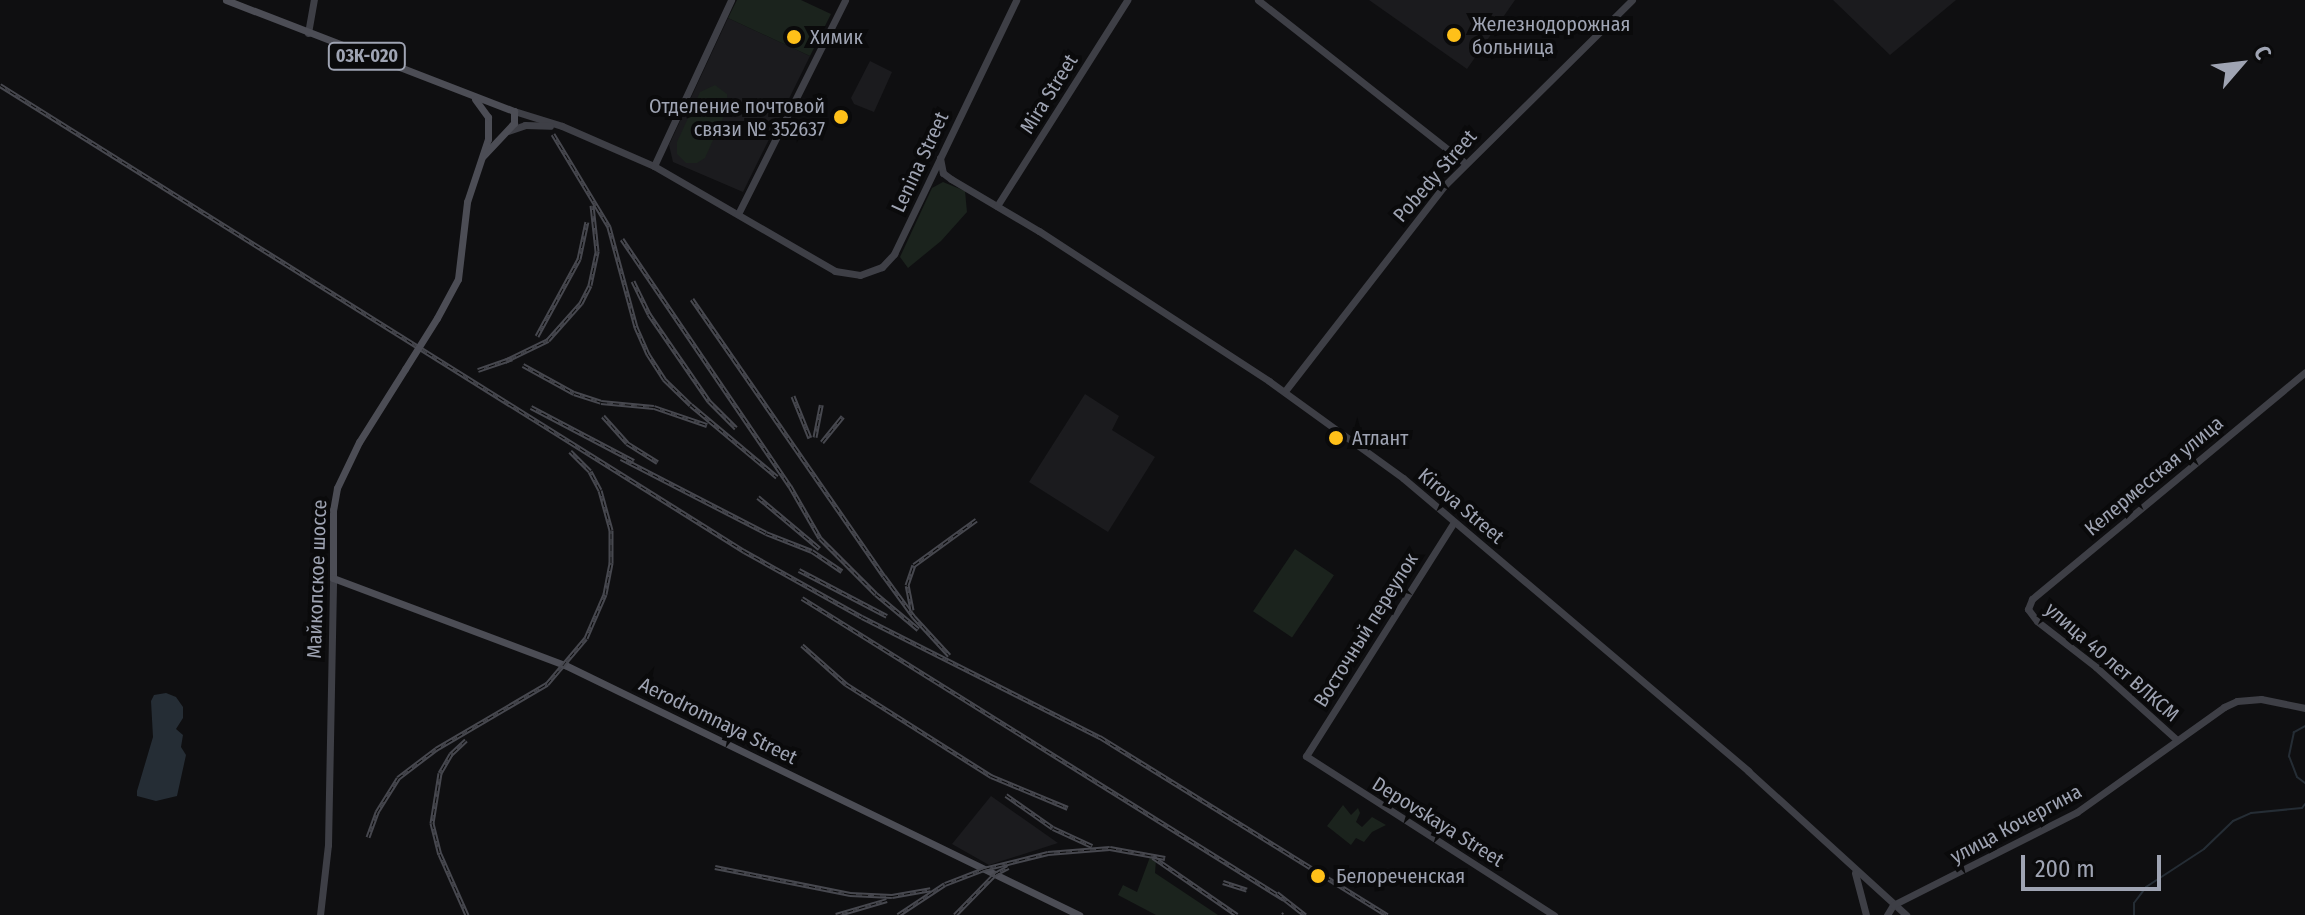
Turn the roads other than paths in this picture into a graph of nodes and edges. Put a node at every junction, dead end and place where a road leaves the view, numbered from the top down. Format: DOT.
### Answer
graph roads {
  1 [pos="226,0"];
  2 [pos="314,0"];
  3 [pos="731,0"];
  4 [pos="842,0"];
  5 [pos="1016,0"];
  6 [pos="1127,0"];
  7 [pos="1258,0"];
  8 [pos="1632,0"];
  9 [pos="308,33"];
  10 [pos="466,94"];
  11 [pos="511,110"];
  12 [pos="575,132"];
  13 [pos="502,134"];
  14 [pos="488,139"];
  15 [pos="483,156"];
  16 [pos="940,158"];
  17 [pos="1465,163"];
  18 [pos="654,166"];
  19 [pos="951,179"];
  20 [pos="925,188"];
  21 [pos="997,206"];
  22 [pos="736,213"];
  23 [pos="2305,372"];
  24 [pos="1285,391"];
  25 [pos="1454,522"];
  26 [pos="333,578"];
  27 [pos="2028,609"];
  28 [pos="2305,708"];
  29 [pos="2177,740"];
  30 [pos="1306,756"];
  31 [pos="1855,871"];
  32 [pos="1893,905"];
  33 [pos="320,915"];
  34 [pos="1079,915"];
  35 [pos="1554,915"];
  36 [pos="1866,915"];
  37 [pos="1887,915"];
  38 [pos="1906,915"];
  1 -- 9 [label="main road, 03К-020"];
  2 -- 9 [label="street"];
  3 -- 18 [label="street"];
  4 -- 22 [label="street"];
  5 -- 16 [label="street, Lenina Street"];
  6 -- 21 [label="street, Mira Street"];
  7 -- 17 [label="street"];
  8 -- 17 [label="street, Pobedy Street"];
  9 -- 10 [label="main road, 03К-020"];
  10 -- 11 [label="main road, 03К-020"];
  10 -- 14 [label="main road"];
  11 -- 12 [label="street"];
  11 -- 13 [label="main road"];
  11 -- 14 [label="main road, Майкопское шоссе"];
  12 -- 13 [label="street"];
  12 -- 18 [label="street, Lenina Street"];
  13 -- 15 [label="main road"];
  14 -- 15 [label="main road, Майкопское шоссе"];
  15 -- 26 [label="main road, Майкопское шоссе, bridge"];
  16 -- 19 [label="street"];
  16 -- 20 [label="street, Lenina Street"];
  17 -- 24 [label="street, Pobedy Street"];
  18 -- 22 [label="street, Lenina Street"];
  19 -- 20 [label="street"];
  19 -- 21 [label="street, Kirova Street"];
  20 -- 22 [label="street, Lenina Street"];
  21 -- 24 [label="street, Kirova Street"];
  23 -- 27 [label="street, Келермесская улица"];
  24 -- 25 [label="street, Kirova Street"];
  25 -- 30 [label="street, Восточный переулок"];
  25 -- 31 [label="street, Kirova Street"];
  26 -- 33 [label="street, Майкопское шоссе"];
  26 -- 34 [label="main road, Aerodromnaya Street"];
  27 -- 29 [label="street, улица 40 лет ВЛКСМ"];
  28 -- 29 [label="street, улица Кочергина"];
  29 -- 32 [label="street, улица Кочергина"];
  30 -- 35 [label="street, Depovskaya Street"];
  31 -- 32 [label="street, Kirova Street"];
  31 -- 36 [label="street"];
  32 -- 37 [label="street"];
  32 -- 38 [label="street, Kirova Street"];
}
